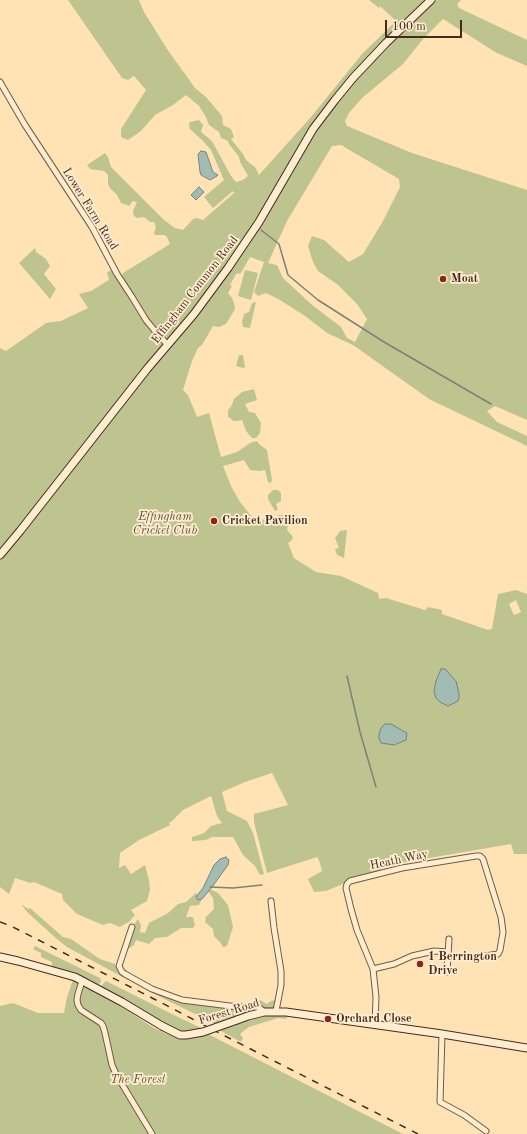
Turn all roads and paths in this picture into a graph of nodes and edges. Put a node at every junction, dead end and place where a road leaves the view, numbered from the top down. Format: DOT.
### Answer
graph roads {
  1 [pos="431,0"];
  2 [pos="0,82"];
  3 [pos="167,344"];
  4 [pos="0,554"];
  5 [pos="271,901"];
  6 [pos="132,927"];
  7 [pos="448,939"];
  8 [pos="448,952"];
  9 [pos="0,957"];
  10 [pos="479,957"];
  11 [pos="373,969"];
  12 [pos="447,972"];
  13 [pos="82,981"];
  14 [pos="276,1011"];
  15 [pos="264,1012"];
  16 [pos="375,1025"];
  17 [pos="442,1034"];
  18 [pos="527,1048"];
  19 [pos="486,1131"];
  20 [pos="152,1134"];
  1 -- 3 [label="street, Effingham Common Road"];
  2 -- 3 [label="street, Lower Farm Road"];
  3 -- 4 [label="street, Effingham Common Road"];
  5 -- 14 [label="street"];
  6 -- 15 [label="street"];
  7 -- 8 [label="street"];
  8 -- 11 [label="street"];
  8 -- 12 [label="street"];
  9 -- 13 [label="street, Forest Road"];
  10 -- 11 [label="street, Heath Way"];
  11 -- 16 [label="street, Heath Way"];
  13 -- 15 [label="street, Forest Road, bridge"];
  13 -- 20 [label="street"];
  14 -- 15 [label="street, Forest Road"];
  14 -- 16 [label="street, Forest Road"];
  16 -- 17 [label="street, Forest Road"];
  17 -- 18 [label="street, Forest Road"];
  17 -- 19 [label="street"];
}
